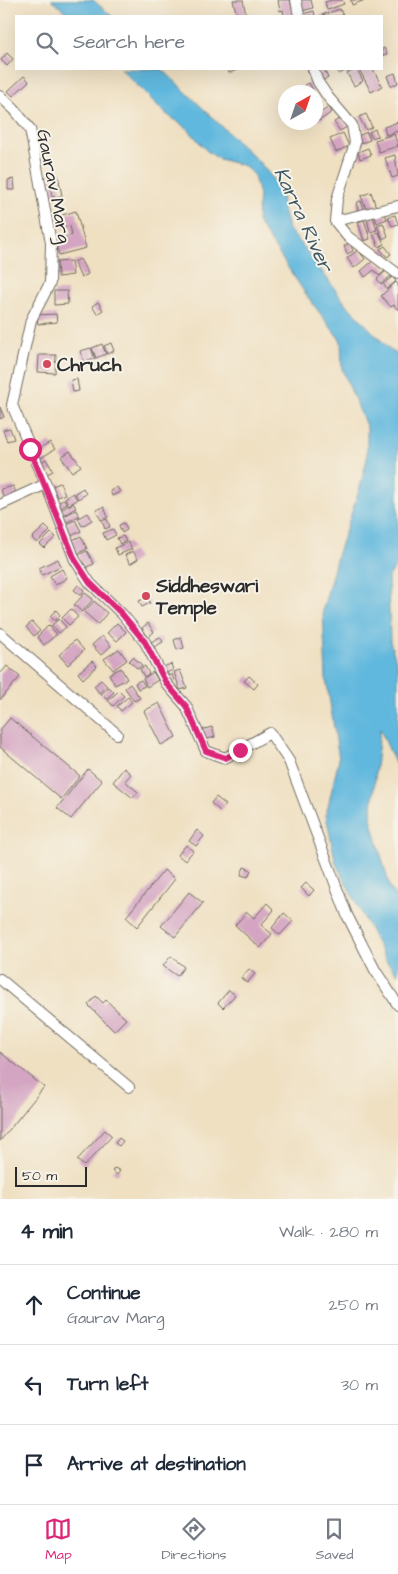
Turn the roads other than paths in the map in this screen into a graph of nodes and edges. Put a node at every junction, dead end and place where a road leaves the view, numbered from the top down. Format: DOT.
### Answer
graph roads {
  1 [pos="296,0"];
  2 [pos="299,15"];
  3 [pos="313,70"];
  4 [pos="0,96"];
  5 [pos="398,206"];
  6 [pos="335,221"];
  7 [pos="398,274"];
  8 [pos="46,484"];
  9 [pos="0,505"];
  10 [pos="0,633"];
  11 [pos="117,734"];
  12 [pos="0,978"];
  13 [pos="398,1005"];
  14 [pos="129,1087"];
  1 -- 2 [label="street"];
  3 -- 6 [label="street"];
  4 -- 8 [label="street, Gaurav Marg"];
  5 -- 6 [label="street"];
  6 -- 7 [label="street"];
  8 -- 9 [label="street"];
  8 -- 13 [label="street, Gaurav Marg"];
  10 -- 11 [label="street"];
  12 -- 14 [label="street"];
}
